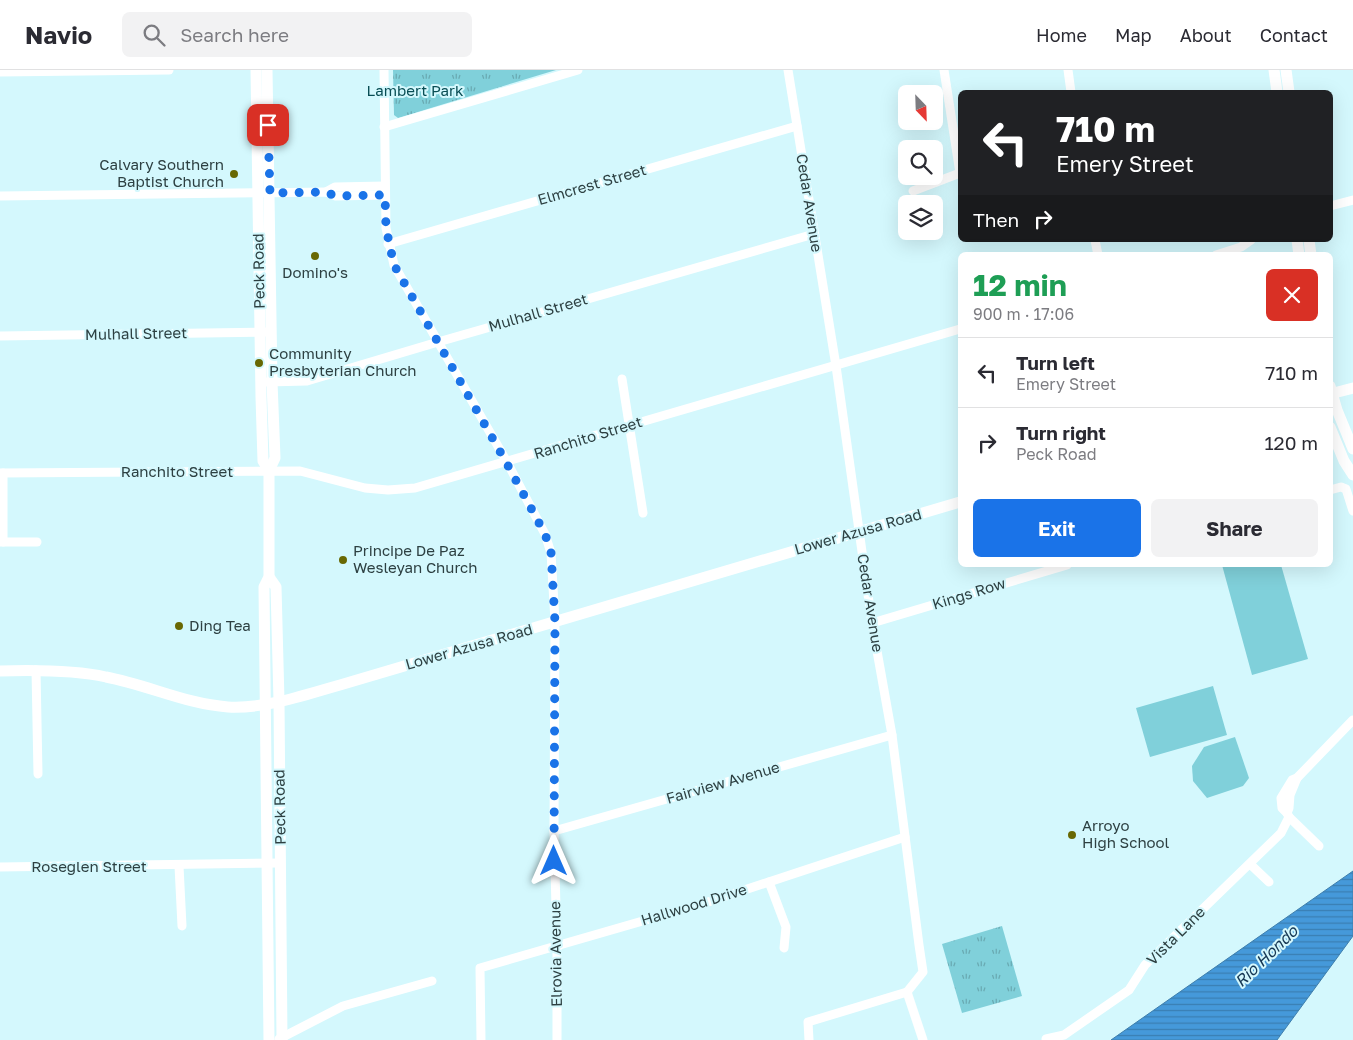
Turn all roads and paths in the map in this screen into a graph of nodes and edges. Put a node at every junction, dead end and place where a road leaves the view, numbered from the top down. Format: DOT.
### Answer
graph roads {
  1 [pos="121,70"];
  2 [pos="169,70"];
  3 [pos="256,70"];
  4 [pos="267,70"];
  5 [pos="384,70"];
  6 [pos="578,70"];
  7 [pos="788,70"];
  8 [pos="944,70"];
  9 [pos="1068,70"];
  10 [pos="1274,70"];
  11 [pos="1286,70"];
  12 [pos="0,72"];
  13 [pos="1071,90"];
  14 [pos="1277,90"];
  15 [pos="1289,90"];
  16 [pos="797,126"];
  17 [pos="384,127"];
  18 [pos="958,160"];
  19 [pos="958,174"];
  20 [pos="385,190"];
  21 [pos="913,191"];
  22 [pos="264,193"];
  23 [pos="0,196"];
  24 [pos="1353,200"];
  25 [pos="1333,205"];
  26 [pos="814,234"];
  27 [pos="1248,242"];
  28 [pos="388,244"];
  29 [pos="1225,252"];
  30 [pos="958,330"];
  31 [pos="266,332"];
  32 [pos="0,336"];
  33 [pos="438,342"];
  34 [pos="836,366"];
  35 [pos="622,379"];
  36 [pos="266,382"];
  37 [pos="1353,388"];
  38 [pos="1333,391"];
  39 [pos="1333,396"];
  40 [pos="629,425"];
  41 [pos="1333,435"];
  42 [pos="1353,449"];
  43 [pos="506,462"];
  44 [pos="269,471"];
  45 [pos="1,473"];
  46 [pos="1353,475"];
  47 [pos="1333,489"];
  48 [pos="958,503"];
  49 [pos="1353,511"];
  50 [pos="643,513"];
  51 [pos="858,531"];
  52 [pos="1,542"];
  53 [pos="36,542"];
  54 [pos="1060,567"];
  55 [pos="269,577"];
  56 [pos="555,622"];
  57 [pos="872,623"];
  58 [pos="36,670"];
  59 [pos="0,671"];
  60 [pos="279,701"];
  61 [pos="266,704"];
  62 [pos="1353,720"];
  63 [pos="892,735"];
  64 [pos="38,774"];
  65 [pos="1288,815"];
  66 [pos="554,831"];
  67 [pos="906,837"];
  68 [pos="1319,846"];
  69 [pos="267,864"];
  70 [pos="280,864"];
  71 [pos="1250,864"];
  72 [pos="179,866"];
  73 [pos="0,867"];
  74 [pos="769,882"];
  75 [pos="1269,882"];
  76 [pos="182,926"];
  77 [pos="557,946"];
  78 [pos="784,948"];
  79 [pos="432,981"];
  80 [pos="907,992"];
  81 [pos="281,1039"];
  82 [pos="1046,1039"];
  83 [pos="269,1040"];
  84 [pos="481,1040"];
  85 [pos="557,1040"];
  86 [pos="808,1040"];
  87 [pos="923,1040"];
  1 -- 2 [label="street"];
  1 -- 12 [label="street"];
  3 -- 22 [label="main road, Peck Road"];
  4 -- 22 [label="main road, Peck Road"];
  5 -- 17 [label="street, Elrovia Avenue"];
  6 -- 17 [label="street"];
  7 -- 16 [label="street, Cedar Avenue"];
  8 -- 18 [label="street"];
  9 -- 13 [label="street"];
  10 -- 14 [label="main road"];
  11 -- 15 [label="main road"];
  16 -- 26 [label="street, Cedar Avenue"];
  16 -- 28 [label="street, Elmcrest Street"];
  17 -- 20 [label="street, Elrovia Avenue"];
  19 -- 21 [label="street"];
  20 -- 22 [label="street"];
  20 -- 28 [label="street, Elrovia Avenue"];
  22 -- 23 [label="street"];
  22 -- 31 [label="main road, Peck Road"];
  24 -- 25 [label="street"];
  26 -- 33 [label="street, Mulhall Street"];
  26 -- 34 [label="street, Cedar Avenue"];
  27 -- 29 [label="street"];
  28 -- 33 [label="street, Elrovia Avenue"];
  30 -- 34 [label="street, Ranchito Street"];
  31 -- 32 [label="street, Mulhall Street"];
  31 -- 36 [label="main road, Peck Road"];
  33 -- 36 [label="street, Mulhall Street"];
  33 -- 43 [label="street, Elrovia Avenue"];
  34 -- 40 [label="street, Ranchito Street"];
  34 -- 51 [label="street, Cedar Avenue"];
  35 -- 40 [label="street"];
  36 -- 44 [label="main road, Peck Road"];
  37 -- 38 [label="main road"];
  39 -- 42 [label="main road"];
  40 -- 43 [label="street, Ranchito Street"];
  40 -- 50 [label="street"];
  41 -- 46 [label="main road"];
  43 -- 44 [label="street, Ranchito Street"];
  43 -- 56 [label="street, Elrovia Avenue"];
  44 -- 45 [label="street, Ranchito Street"];
  44 -- 55 [label="main road, Peck Road"];
  45 -- 52 [label="street"];
  47 -- 49 [label="street"];
  48 -- 51 [label="main road, Lower Azusa Road"];
  51 -- 56 [label="main road, Lower Azusa Road"];
  51 -- 57 [label="street, Cedar Avenue"];
  52 -- 53 [label="street"];
  54 -- 57 [label="street, Kings Row"];
  55 -- 60 [label="main road, Peck Road"];
  55 -- 61 [label="main road, Peck Road"];
  56 -- 60 [label="main road, Lower Azusa Road"];
  56 -- 66 [label="street, Elrovia Avenue"];
  57 -- 63 [label="street, Cedar Avenue"];
  58 -- 59 [label="main road, Lower Azusa Road"];
  58 -- 61 [label="main road, Lower Azusa Road"];
  58 -- 64 [label="street"];
  60 -- 61 [label="main road, Lower Azusa Road"];
  60 -- 70 [label="main road, Peck Road"];
  61 -- 69 [label="main road, Peck Road"];
  62 -- 65 [label="street"];
  63 -- 66 [label="street, Fairview Avenue"];
  63 -- 67 [label="street, Cedar Avenue"];
  65 -- 68 [label="street"];
  65 -- 71 [label="street, Vista Lane"];
  66 -- 77 [label="street, Elrovia Avenue"];
  67 -- 74 [label="street, Hallwood Drive"];
  67 -- 80 [label="street, Cedar Avenue"];
  69 -- 70 [label="street, Roseglen Street"];
  69 -- 72 [label="street, Roseglen Street"];
  69 -- 83 [label="main road, Peck Road"];
  70 -- 81 [label="main road, Peck Road"];
  71 -- 75 [label="street"];
  71 -- 82 [label="street, Vista Lane"];
  72 -- 73 [label="street, Roseglen Street"];
  72 -- 76 [label="street"];
  74 -- 77 [label="street, Hallwood Drive"];
  74 -- 78 [label="street"];
  77 -- 84 [label="street, Hallwood Drive"];
  77 -- 85 [label="street, Elrovia Avenue"];
  79 -- 81 [label="street"];
  80 -- 86 [label="street"];
  80 -- 87 [label="street"];
}
